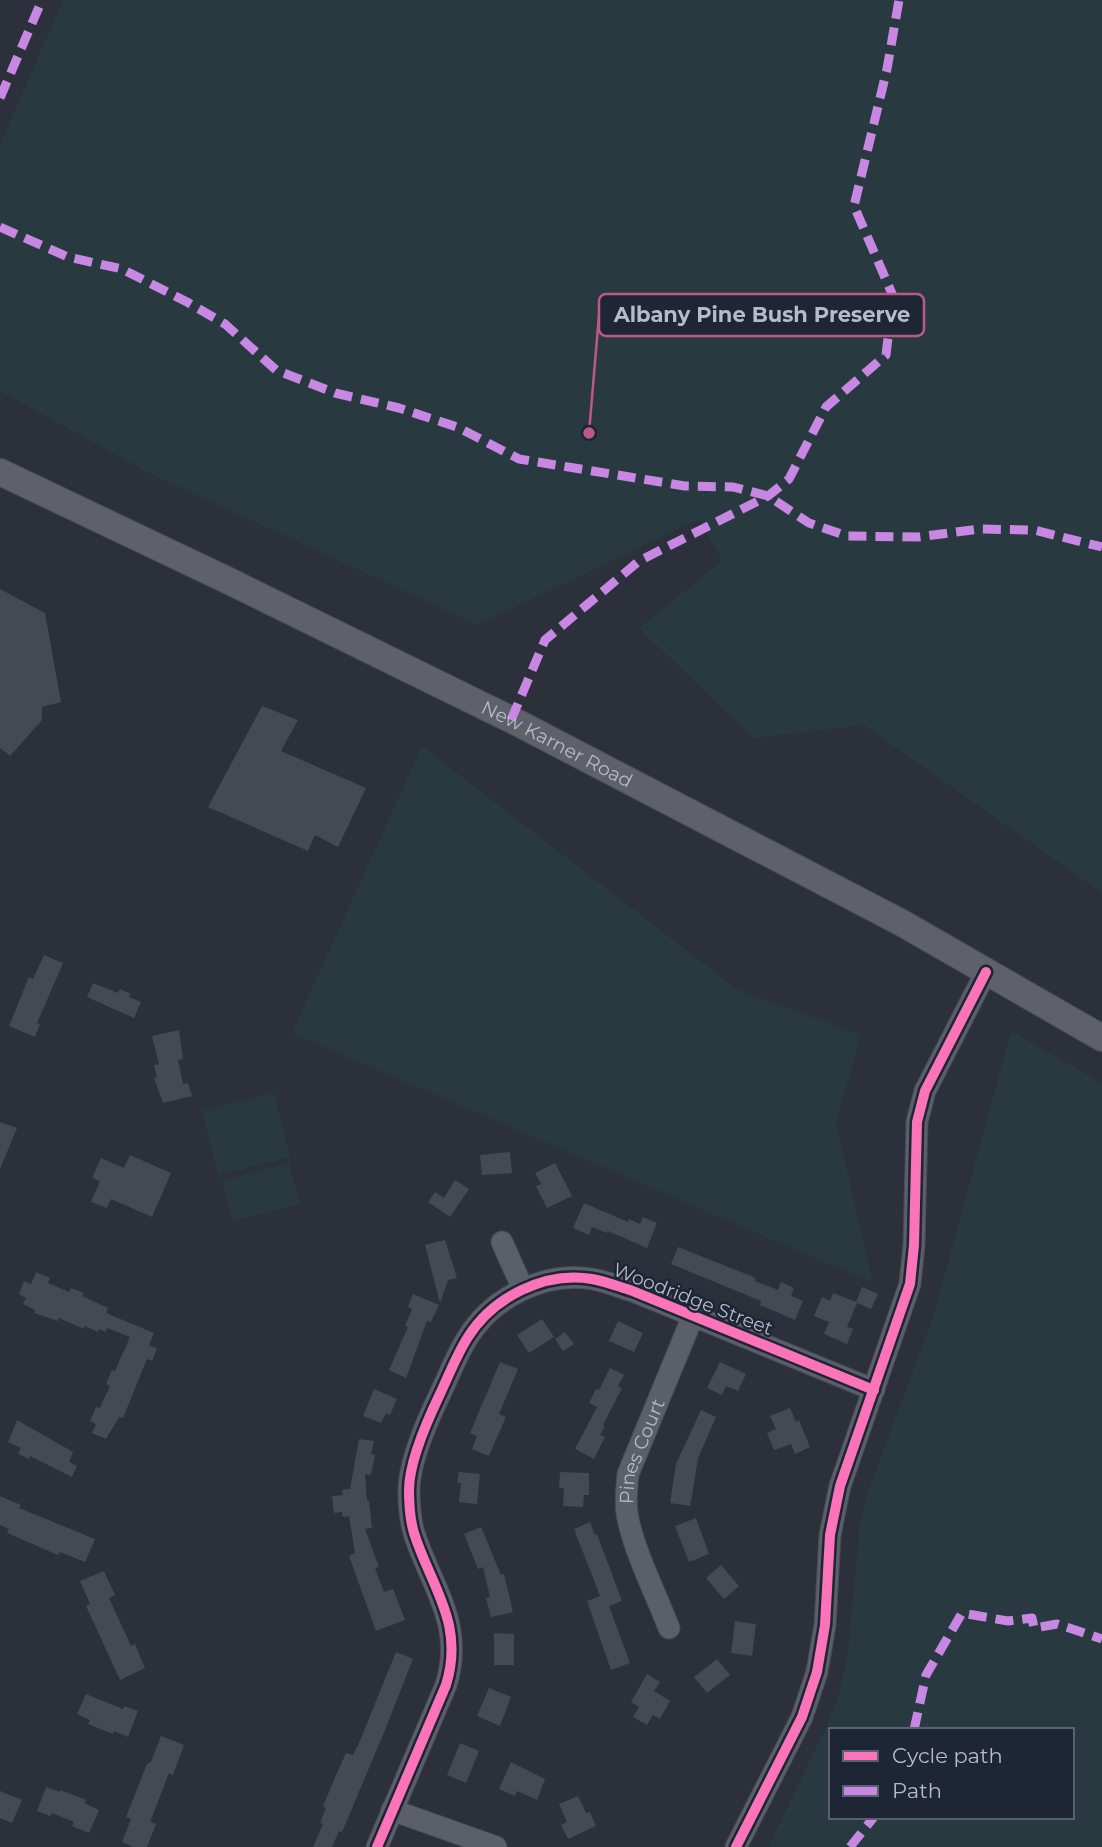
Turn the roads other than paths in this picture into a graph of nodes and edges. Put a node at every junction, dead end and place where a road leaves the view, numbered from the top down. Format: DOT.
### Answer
graph roads {
  1 [pos="0,460"];
  2 [pos="0,472"];
  3 [pos="43,492"];
  4 [pos="986,972"];
  5 [pos="1102,1038"];
  6 [pos="502,1242"];
  7 [pos="523,1289"];
  8 [pos="693,1316"];
  9 [pos="874,1390"];
  10 [pos="669,1628"];
  11 [pos="392,1810"];
  12 [pos="377,1847"];
  13 [pos="496,1847"];
  14 [pos="736,1847"];
  1 -- 3 [label="main road"];
  2 -- 3 [label="main road, New Karner Road"];
  3 -- 4 [label="main road, New Karner Road"];
  4 -- 5 [label="main road, New Karner Road"];
  4 -- 9 [label="street"];
  6 -- 7 [label="street"];
  7 -- 8 [label="street, Woodridge Street"];
  7 -- 11 [label="street, Woodridge Street"];
  8 -- 9 [label="street, Woodridge Street"];
  8 -- 10 [label="street, Pines Court"];
  9 -- 14 [label="street"];
  11 -- 12 [label="street, Woodridge Street"];
  11 -- 13 [label="street"];
}
